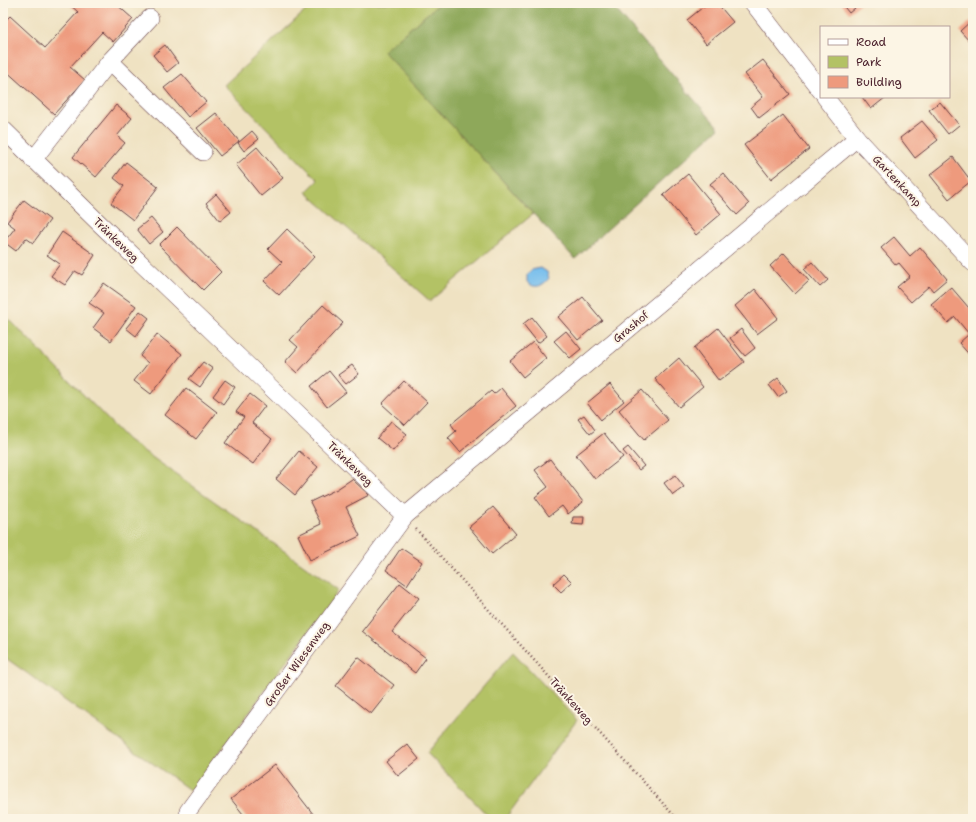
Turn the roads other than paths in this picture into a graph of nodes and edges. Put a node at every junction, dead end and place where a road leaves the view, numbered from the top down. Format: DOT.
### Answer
graph roads {
  1 [pos="753,3"];
  2 [pos="150,18"];
  3 [pos="110,61"];
  4 [pos="820,91"];
  5 [pos="826,98"];
  6 [pos="3,129"];
  7 [pos="857,138"];
  8 [pos="203,152"];
  9 [pos="33,160"];
  10 [pos="973,262"];
  11 [pos="405,516"];
  12 [pos="188,811"];
  1 -- 4 [label="street"];
  2 -- 3 [label="street"];
  3 -- 8 [label="street"];
  3 -- 9 [label="street"];
  5 -- 7 [label="street, Gartenkamp"];
  6 -- 9 [label="street, Tränkeweg"];
  7 -- 10 [label="street, Gartenkamp"];
  7 -- 11 [label="street, Grashof"];
  9 -- 11 [label="street, Tränkeweg"];
  11 -- 12 [label="street, Großer Wiesenweg"];
}
